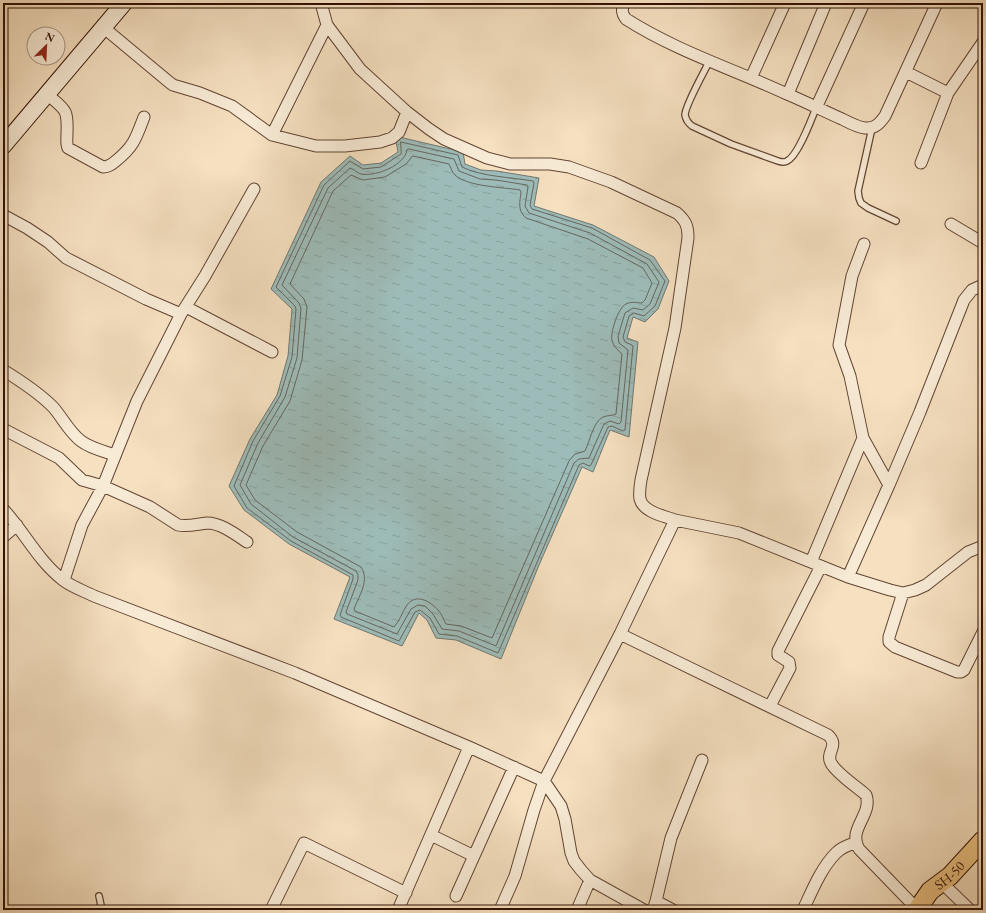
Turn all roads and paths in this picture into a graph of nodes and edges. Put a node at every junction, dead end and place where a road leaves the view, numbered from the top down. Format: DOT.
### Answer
graph roads {
  1 [pos="124,3"];
  2 [pos="321,3"];
  3 [pos="624,3"];
  4 [pos="785,3"];
  5 [pos="826,3"];
  6 [pos="864,3"];
  7 [pos="937,3"];
  8 [pos="327,25"];
  9 [pos="103,27"];
  10 [pos="983,42"];
  11 [pos="709,62"];
  12 [pos="906,72"];
  13 [pos="751,78"];
  14 [pos="948,93"];
  15 [pos="47,94"];
  16 [pos="788,94"];
  17 [pos="816,108"];
  18 [pos="407,112"];
  19 [pos="144,118"];
  20 [pos="872,128"];
  21 [pos="272,135"];
  22 [pos="3,146"];
  23 [pos="921,163"];
  24 [pos="254,188"];
  25 [pos="3,215"];
  26 [pos="896,221"];
  27 [pos="951,224"];
  28 [pos="983,243"];
  29 [pos="864,244"];
  30 [pos="983,285"];
  31 [pos="184,310"];
  32 [pos="272,352"];
  33 [pos="3,370"];
  34 [pos="3,429"];
  35 [pos="863,438"];
  36 [pos="115,455"];
  37 [pos="889,485"];
  38 [pos="103,486"];
  39 [pos="3,508"];
  40 [pos="675,520"];
  41 [pos="17,525"];
  42 [pos="3,537"];
  43 [pos="247,542"];
  44 [pos="983,546"];
  45 [pos="811,562"];
  46 [pos="821,566"];
  47 [pos="848,577"];
  48 [pos="64,580"];
  49 [pos="903,593"];
  50 [pos="983,632"];
  51 [pos="620,634"];
  52 [pos="981,645"];
  53 [pos="770,706"];
  54 [pos="469,747"];
  55 [pos="702,760"];
  56 [pos="514,768"];
  57 [pos="544,781"];
  58 [pos="431,835"];
  59 [pos="983,840"];
  60 [pos="855,843"];
  61 [pos="474,856"];
  62 [pos="590,880"];
  63 [pos="941,882"];
  64 [pos="406,893"];
  65 [pos="99,896"];
  66 [pos="456,896"];
  67 [pos="653,906"];
  68 [pos="917,909"];
  69 [pos="102,910"];
  70 [pos="271,910"];
  71 [pos="398,910"];
  72 [pos="500,910"];
  73 [pos="577,910"];
  74 [pos="644,910"];
  75 [pos="673,910"];
  76 [pos="803,910"];
  77 [pos="970,910"];
  1 -- 9 [label="main road"];
  2 -- 8 [label="street"];
  3 -- 11 [label="street"];
  4 -- 13 [label="street"];
  5 -- 16 [label="street"];
  6 -- 17 [label="street"];
  7 -- 12 [label="street"];
  8 -- 18 [label="street"];
  8 -- 21 [label="street"];
  9 -- 15 [label="main road"];
  9 -- 21 [label="street"];
  10 -- 14 [label="street"];
  11 -- 13 [label="street"];
  11 -- 17 [label="lane"];
  12 -- 14 [label="street"];
  12 -- 20 [label="street"];
  13 -- 16 [label="street"];
  14 -- 23 [label="street"];
  15 -- 19 [label="street"];
  15 -- 22 [label="main road"];
  16 -- 17 [label="street"];
  17 -- 20 [label="street"];
  18 -- 21 [label="street"];
  18 -- 40 [label="street"];
  20 -- 26 [label="lane"];
  24 -- 31 [label="street"];
  25 -- 31 [label="street"];
  27 -- 28 [label="street"];
  29 -- 35 [label="street"];
  30 -- 37 [label="street"];
  31 -- 32 [label="street"];
  31 -- 36 [label="street"];
  33 -- 36 [label="street"];
  34 -- 38 [label="street"];
  35 -- 37 [label="street"];
  35 -- 45 [label="street"];
  36 -- 38 [label="street"];
  37 -- 47 [label="street"];
  38 -- 43 [label="street"];
  38 -- 48 [label="street"];
  39 -- 41 [label="street"];
  40 -- 45 [label="street"];
  40 -- 51 [label="street"];
  41 -- 42 [label="street"];
  41 -- 48 [label="street"];
  44 -- 49 [label="street"];
  45 -- 46 [label="street"];
  46 -- 47 [label="street"];
  46 -- 53 [label="street"];
  47 -- 49 [label="street"];
  48 -- 54 [label="street"];
  49 -- 52 [label="street"];
  50 -- 52 [label="street"];
  51 -- 53 [label="street"];
  51 -- 57 [label="street"];
  53 -- 60 [label="street"];
  54 -- 56 [label="street"];
  54 -- 58 [label="street"];
  55 -- 67 [label="street"];
  56 -- 57 [label="street"];
  56 -- 61 [label="street"];
  57 -- 62 [label="street"];
  57 -- 72 [label="street"];
  58 -- 61 [label="street"];
  58 -- 64 [label="street"];
  59 -- 63 [label="main road, SH-50"];
  60 -- 68 [label="street"];
  60 -- 76 [label="street"];
  61 -- 66 [label="street"];
  62 -- 73 [label="street"];
  62 -- 74 [label="street"];
  63 -- 68 [label="main road, SH-50"];
  63 -- 77 [label="street"];
  64 -- 70 [label="street"];
  64 -- 71 [label="street"];
  65 -- 69 [label="lane"];
  67 -- 75 [label="street"];
}
